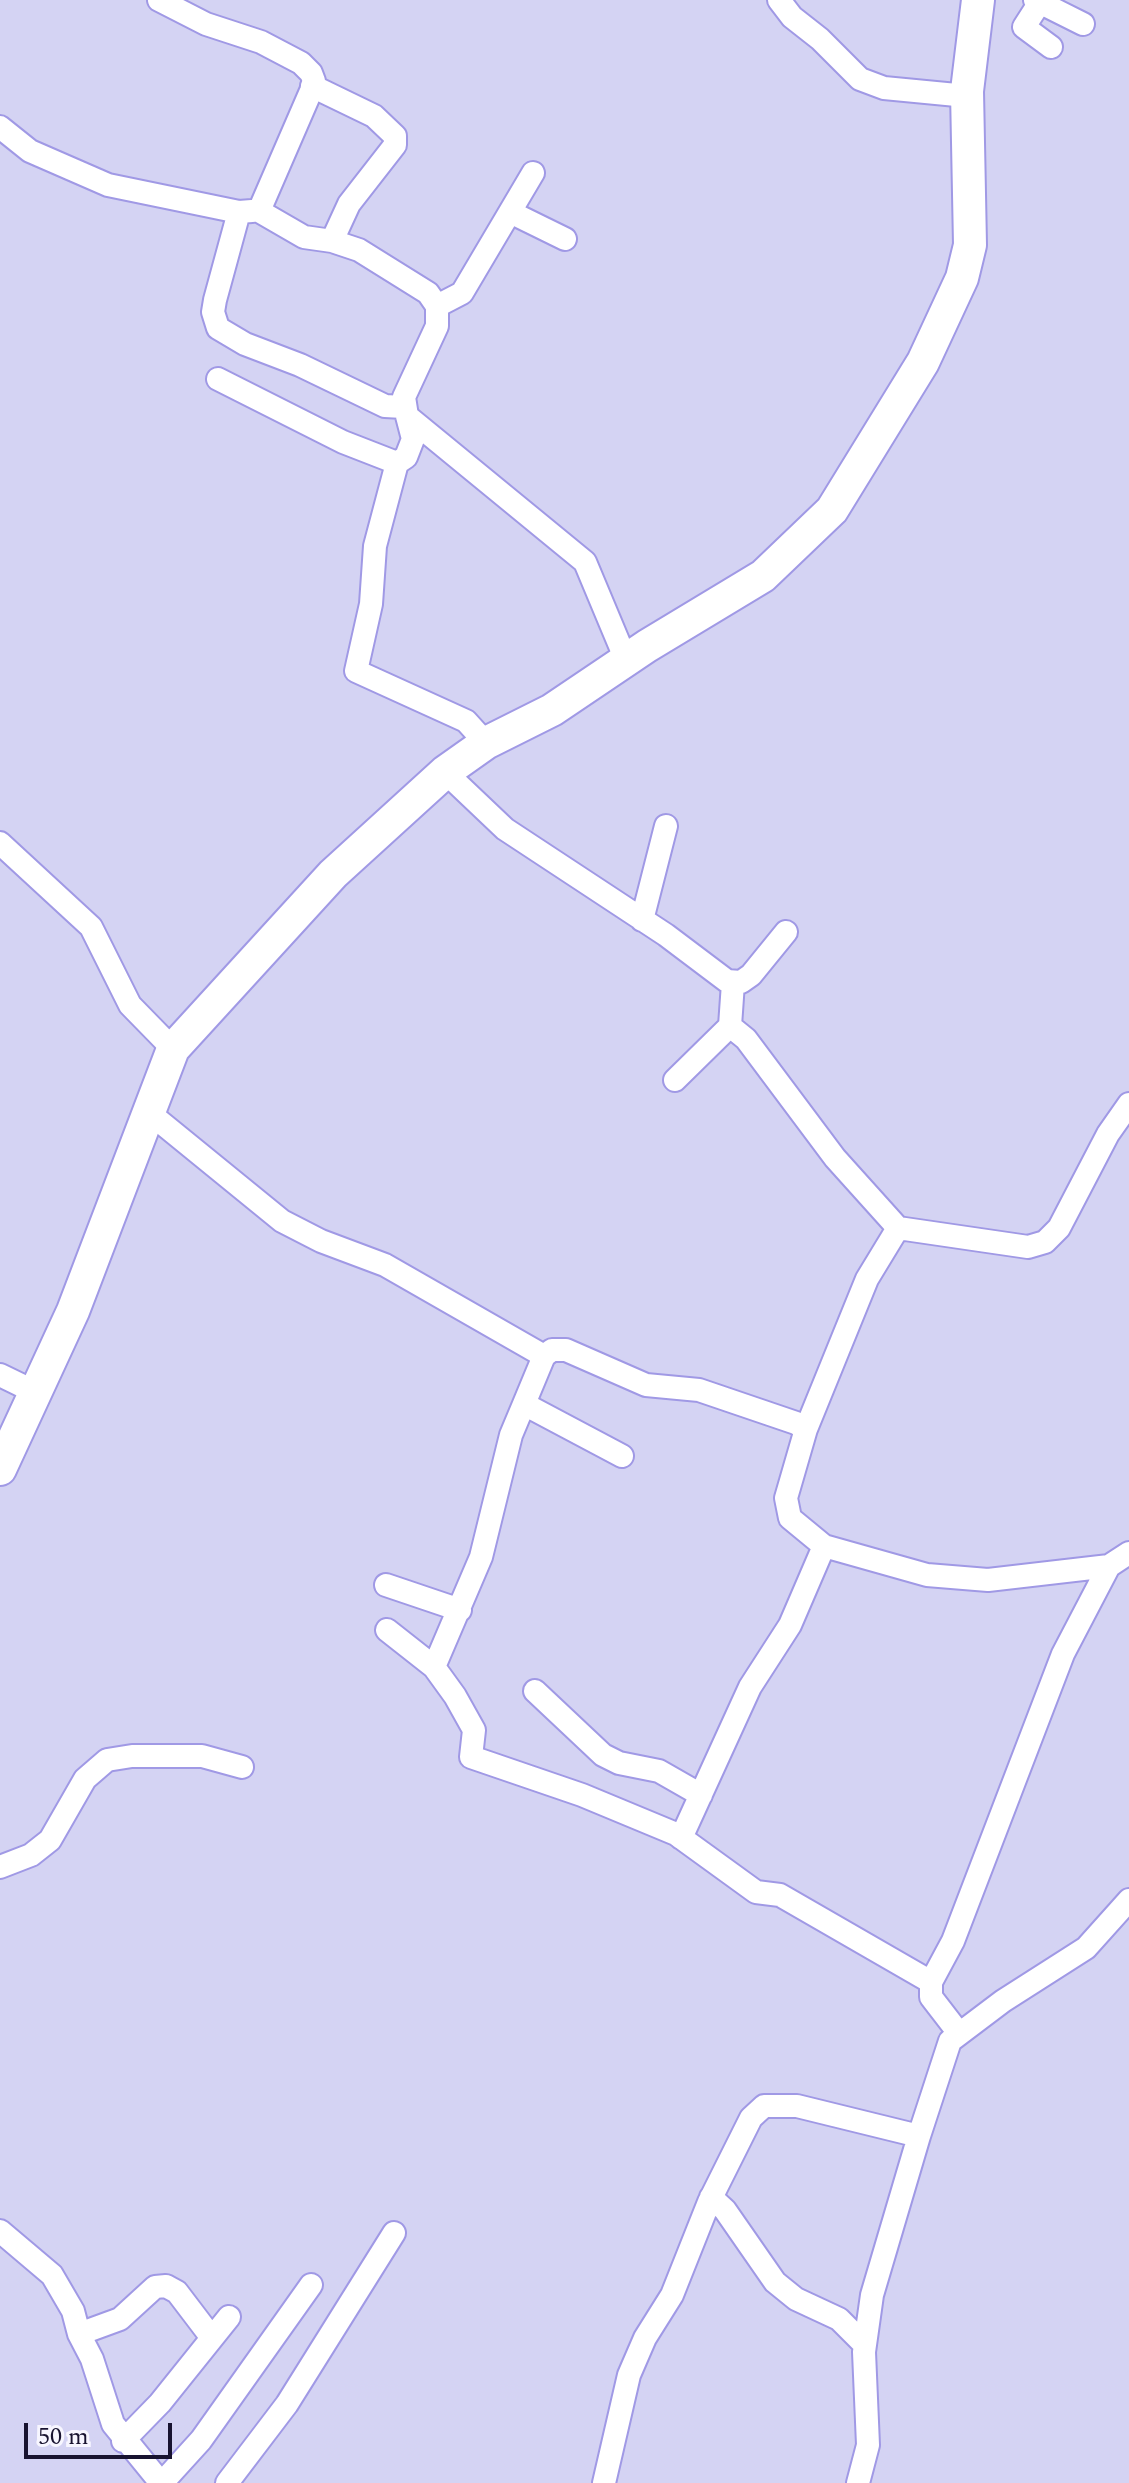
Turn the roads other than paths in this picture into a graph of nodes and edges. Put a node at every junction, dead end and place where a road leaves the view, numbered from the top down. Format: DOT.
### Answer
graph roads {
  1 [pos="159,0"];
  2 [pos="779,0"];
  3 [pos="978,0"];
  4 [pos="1037,1"];
  5 [pos="1083,24"];
  6 [pos="1051,47"];
  7 [pos="312,86"];
  8 [pos="967,96"];
  9 [pos="0,127"];
  10 [pos="533,173"];
  11 [pos="249,212"];
  12 [pos="510,212"];
  13 [pos="565,239"];
  14 [pos="332,241"];
  15 [pos="437,306"];
  16 [pos="218,379"];
  17 [pos="405,412"];
  18 [pos="397,463"];
  19 [pos="649,646"];
  20 [pos="486,743"];
  21 [pos="445,772"];
  22 [pos="666,826"];
  23 [pos="0,843"];
  24 [pos="642,920"];
  25 [pos="786,932"];
  26 [pos="733,983"];
  27 [pos="730,1026"];
  28 [pos="173,1049"];
  29 [pos="675,1080"];
  30 [pos="1129,1104"];
  31 [pos="147,1111"];
  32 [pos="898,1228"];
  33 [pos="544,1356"];
  34 [pos="0,1375"];
  35 [pos="35,1392"];
  36 [pos="524,1404"];
  37 [pos="806,1429"];
  38 [pos="622,1456"];
  39 [pos="0,1469"];
  40 [pos="824,1546"];
  41 [pos="1129,1553"];
  42 [pos="1109,1566"];
  43 [pos="386,1585"];
  44 [pos="460,1610"];
  45 [pos="387,1630"];
  46 [pos="434,1667"];
  47 [pos="535,1691"];
  48 [pos="242,1767"];
  49 [pos="701,1795"];
  50 [pos="681,1838"];
  51 [pos="0,1867"];
  52 [pos="1129,1900"];
  53 [pos="931,1982"];
  54 [pos="958,2032"];
  55 [pos="919,2136"];
  56 [pos="711,2197"];
  57 [pos="0,2231"];
  58 [pos="394,2233"];
  59 [pos="311,2285"];
  60 [pos="229,2317"];
  61 [pos="79,2334"];
  62 [pos="212,2338"];
  63 [pos="865,2345"];
  64 [pos="123,2441"];
  65 [pos="162,2483"];
  66 [pos="227,2483"];
  67 [pos="604,2483"];
  68 [pos="858,2483"];
  1 -- 7 [label="street"];
  2 -- 8 [label="street"];
  3 -- 8 [label="street"];
  4 -- 5 [label="street"];
  4 -- 6 [label="street"];
  7 -- 11 [label="street"];
  7 -- 14 [label="street"];
  8 -- 19 [label="street"];
  9 -- 11 [label="street"];
  10 -- 12 [label="street"];
  11 -- 14 [label="street"];
  11 -- 17 [label="street"];
  12 -- 13 [label="street"];
  12 -- 15 [label="street"];
  14 -- 15 [label="street"];
  15 -- 17 [label="street"];
  16 -- 18 [label="street"];
  17 -- 18 [label="street"];
  17 -- 19 [label="street"];
  18 -- 20 [label="street"];
  19 -- 20 [label="street"];
  20 -- 21 [label="street"];
  21 -- 24 [label="street"];
  21 -- 28 [label="street"];
  22 -- 24 [label="street"];
  23 -- 28 [label="street"];
  24 -- 26 [label="street"];
  25 -- 26 [label="street"];
  26 -- 27 [label="street"];
  27 -- 29 [label="street"];
  27 -- 32 [label="street"];
  28 -- 31 [label="street"];
  30 -- 32 [label="street"];
  31 -- 33 [label="street"];
  31 -- 35 [label="street"];
  32 -- 37 [label="street"];
  33 -- 36 [label="street"];
  33 -- 37 [label="street"];
  34 -- 35 [label="street"];
  35 -- 39 [label="street"];
  36 -- 38 [label="street"];
  36 -- 44 [label="street"];
  37 -- 40 [label="street"];
  40 -- 42 [label="street"];
  40 -- 49 [label="street"];
  41 -- 42 [label="street"];
  42 -- 53 [label="street"];
  43 -- 44 [label="street"];
  44 -- 46 [label="street"];
  45 -- 46 [label="street"];
  46 -- 50 [label="street"];
  47 -- 49 [label="street"];
  48 -- 51 [label="street"];
  49 -- 50 [label="street"];
  50 -- 53 [label="street"];
  52 -- 54 [label="street"];
  53 -- 54 [label="street"];
  54 -- 55 [label="street"];
  55 -- 56 [label="street"];
  55 -- 63 [label="street"];
  56 -- 63 [label="street"];
  56 -- 67 [label="street"];
  57 -- 61 [label="street"];
  58 -- 66 [label="street"];
  59 -- 65 [label="street"];
  60 -- 62 [label="street"];
  61 -- 62 [label="street"];
  61 -- 64 [label="street"];
  62 -- 64 [label="street"];
  63 -- 68 [label="street"];
  64 -- 65 [label="street"];
}
